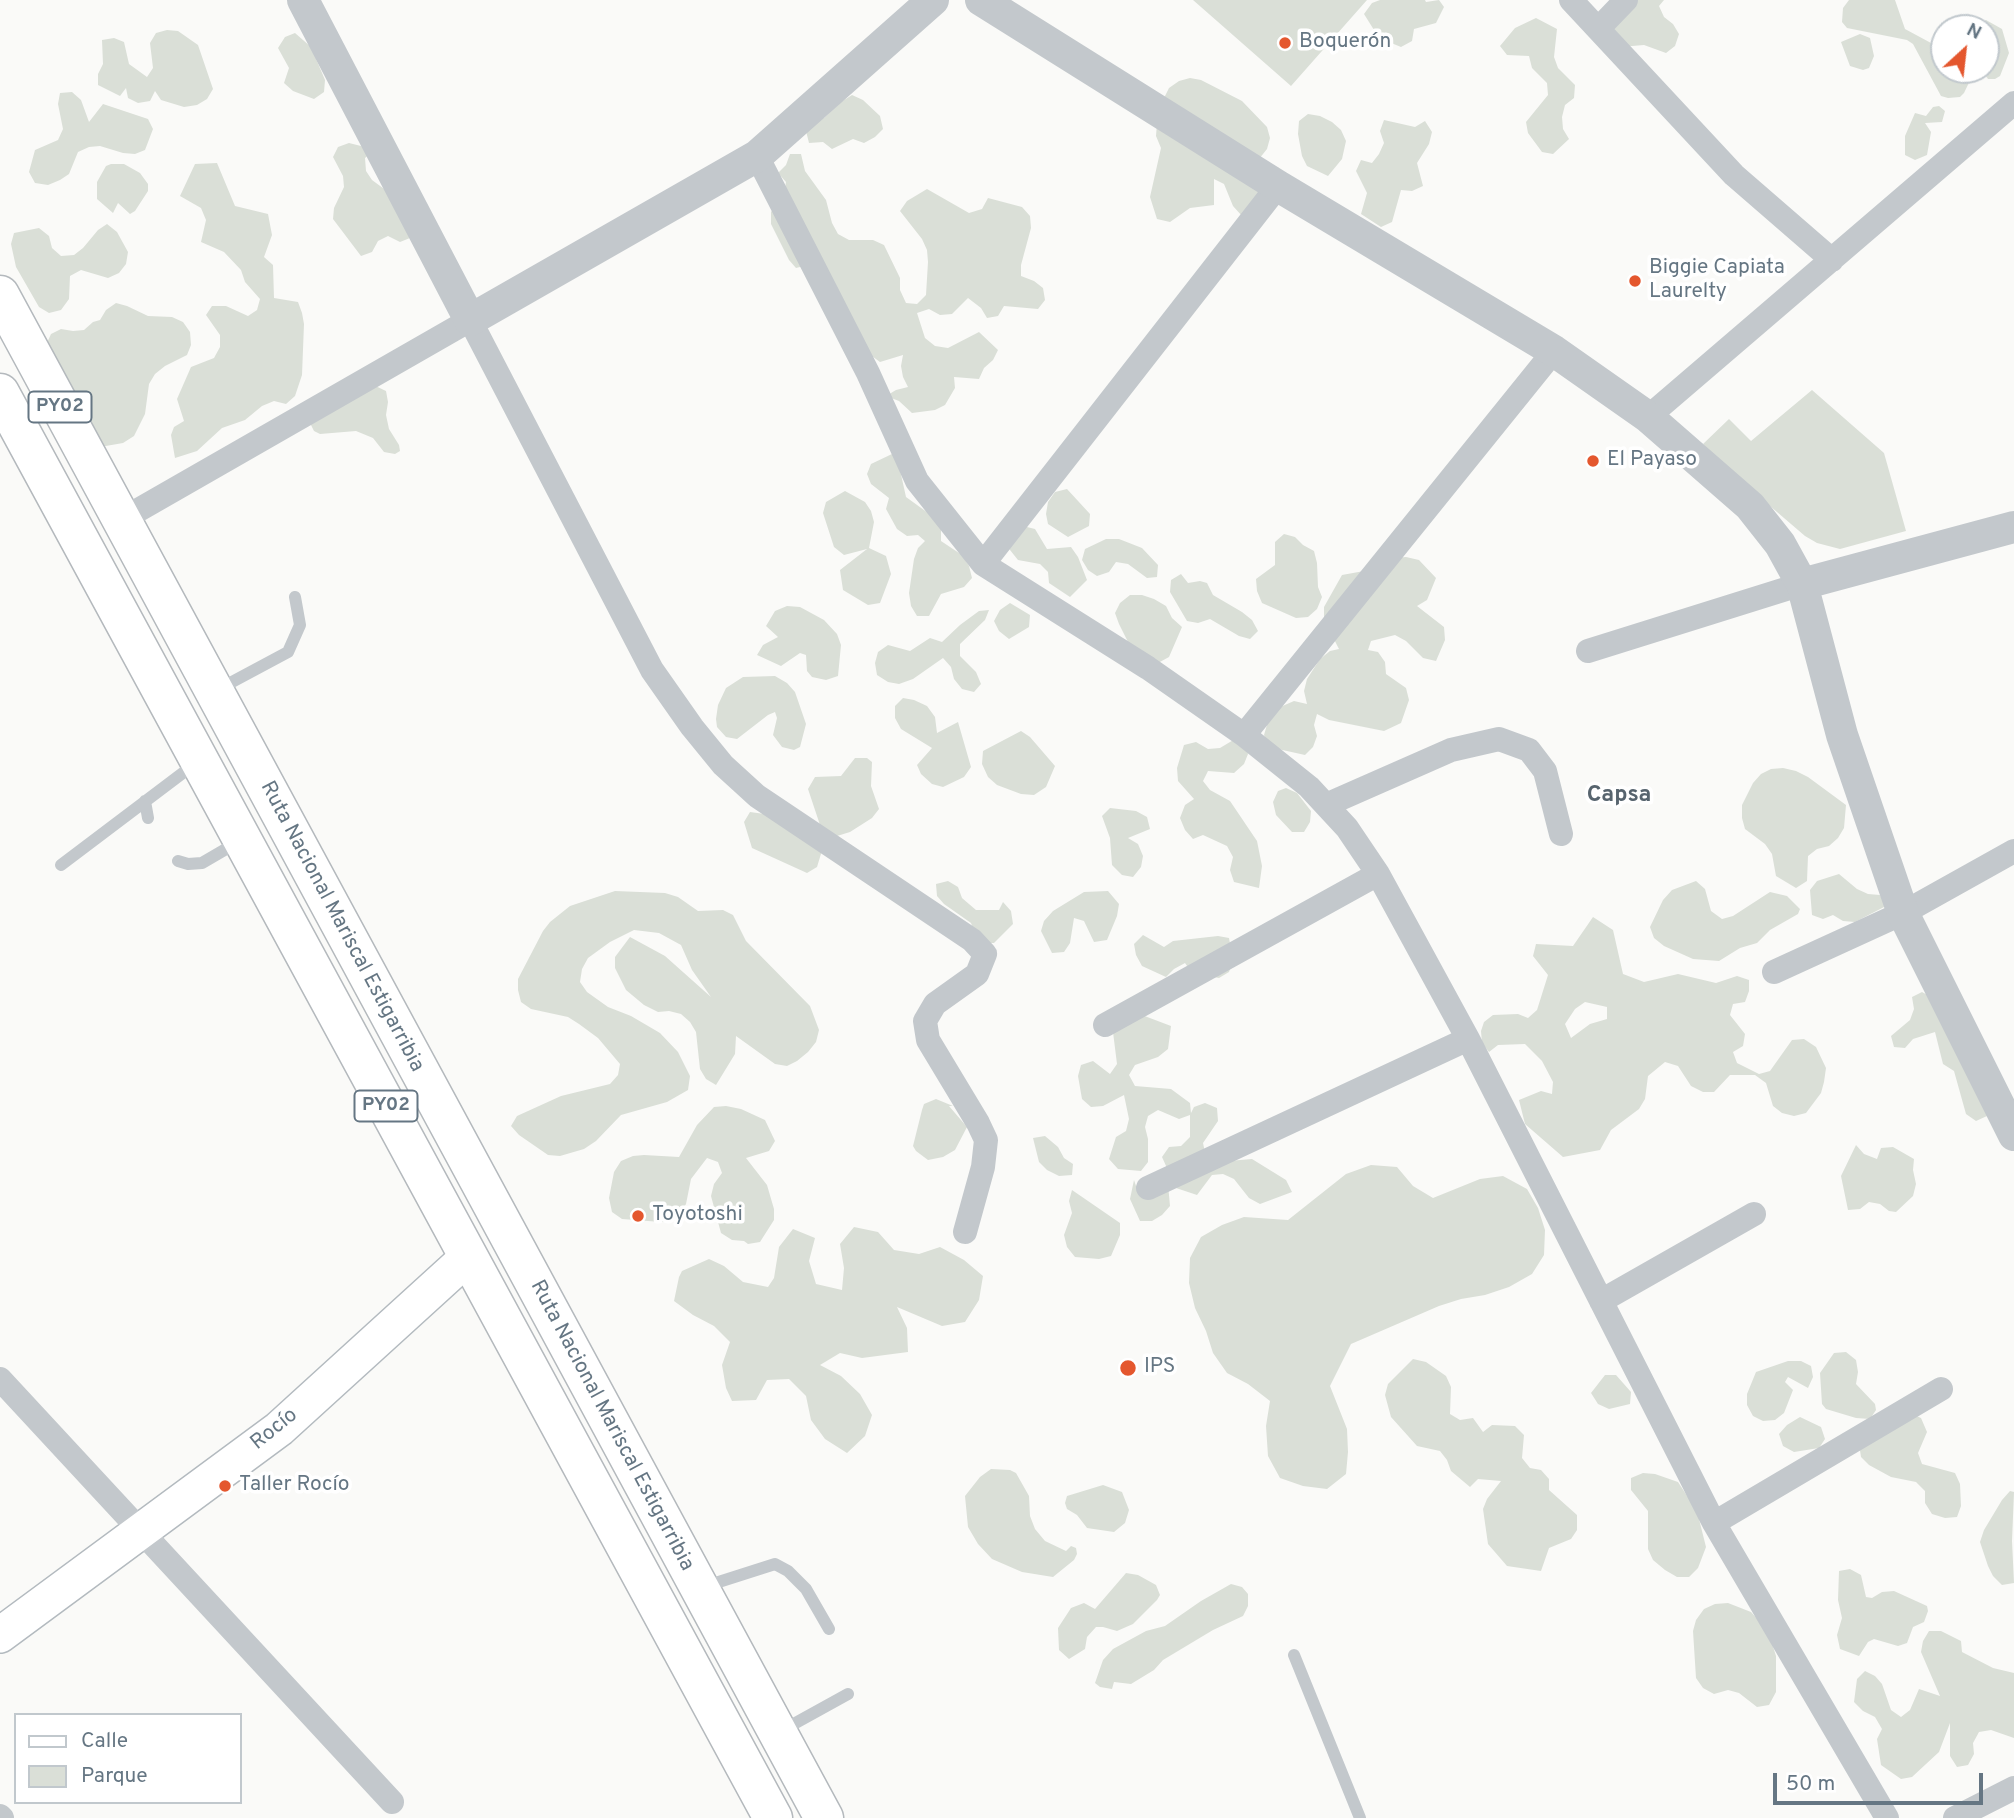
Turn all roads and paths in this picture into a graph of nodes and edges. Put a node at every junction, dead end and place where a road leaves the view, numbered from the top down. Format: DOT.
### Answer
graph roads {
  1 [pos="303,0"];
  2 [pos="933,0"];
  3 [pos="982,0"];
  4 [pos="1571,0"];
  5 [pos="1626,0"];
  6 [pos="1598,28"];
  7 [pos="2014,103"];
  8 [pos="757,156"];
  9 [pos="1278,186"];
  10 [pos="1832,260"];
  11 [pos="0,295"];
  12 [pos="470,320"];
  13 [pos="1554,351"];
  14 [pos="0,393"];
  15 [pos="1648,417"];
  16 [pos="121,520"];
  17 [pos="2014,527"];
  18 [pos="983,564"];
  19 [pos="1802,584"];
  20 [pos="295,597"];
  21 [pos="1588,651"];
  22 [pos="214,692"];
  23 [pos="1244,735"];
  24 [pos="199,761"];
  25 [pos="145,801"];
  26 [pos="1326,805"];
  27 [pos="148,818"];
  28 [pos="1561,834"];
  29 [pos="242,839"];
  30 [pos="2014,852"];
  31 [pos="178,861"];
  32 [pos="61,865"];
  33 [pos="1378,874"];
  34 [pos="1903,913"];
  35 [pos="1774,972"];
  36 [pos="1105,1025"];
  37 [pos="1468,1039"];
  38 [pos="2014,1135"];
  39 [pos="1148,1188"];
  40 [pos="1754,1214"];
  41 [pos="965,1233"];
  42 [pos="468,1257"];
  43 [pos="1601,1301"];
  44 [pos="0,1379"];
  45 [pos="1941,1389"];
  46 [pos="1714,1523"];
  47 [pos="141,1531"];
  48 [pos="699,1588"];
  49 [pos="829,1629"];
  50 [pos="0,1635"];
  51 [pos="1294,1655"];
  52 [pos="848,1694"];
  53 [pos="777,1732"];
  54 [pos="2014,1787"];
  55 [pos="393,1802"];
  56 [pos="773,1818"];
  57 [pos="824,1818"];
  58 [pos="1360,1818"];
  59 [pos="1888,1818"];
  60 [pos="1955,1818"];
  1 -- 12 [label="street"];
  2 -- 8 [label="street"];
  3 -- 9 [label="street"];
  4 -- 6 [label="street"];
  5 -- 6 [label="street"];
  6 -- 10 [label="street"];
  7 -- 10 [label="street"];
  8 -- 12 [label="street"];
  8 -- 18 [label="street"];
  9 -- 13 [label="street"];
  9 -- 18 [label="street"];
  10 -- 15 [label="street"];
  11 -- 16 [label="highway, Ruta Nacional Mariscal Estigarribia / PY02"];
  12 -- 16 [label="street"];
  12 -- 41 [label="street"];
  13 -- 15 [label="street"];
  13 -- 23 [label="street"];
  14 -- 24 [label="highway, Ruta Nacional Mariscal Estigarribia / PY02"];
  15 -- 19 [label="street"];
  16 -- 22 [label="highway, Ruta Nacional Mariscal Estigarribia / PY02"];
  17 -- 19 [label="street"];
  18 -- 23 [label="street"];
  19 -- 21 [label="street"];
  19 -- 34 [label="street"];
  20 -- 22 [label="lane"];
  22 -- 48 [label="highway, Ruta Nacional Mariscal Estigarribia / PY02"];
  23 -- 26 [label="street"];
  24 -- 25 [label="lane"];
  24 -- 29 [label="highway, Ruta Nacional Mariscal Estigarribia / PY02"];
  25 -- 27 [label="lane"];
  25 -- 32 [label="lane"];
  26 -- 28 [label="street"];
  26 -- 33 [label="street"];
  29 -- 31 [label="lane"];
  29 -- 42 [label="highway, Ruta Nacional Mariscal Estigarribia / PY02"];
  30 -- 34 [label="street"];
  33 -- 36 [label="street"];
  33 -- 37 [label="street"];
  34 -- 35 [label="street"];
  34 -- 38 [label="street"];
  37 -- 39 [label="street"];
  37 -- 43 [label="street"];
  40 -- 43 [label="street"];
  42 -- 47 [label="main road, Rocío"];
  42 -- 56 [label="highway, Ruta Nacional Mariscal Estigarribia / PY02"];
  43 -- 46 [label="street"];
  44 -- 47 [label="street"];
  45 -- 46 [label="street"];
  46 -- 59 [label="street"];
  47 -- 50 [label="main road, Rocío"];
  47 -- 55 [label="street"];
  48 -- 49 [label="lane"];
  48 -- 53 [label="highway, Ruta Nacional Mariscal Estigarribia / PY02"];
  51 -- 58 [label="lane"];
  52 -- 53 [label="lane"];
  53 -- 57 [label="highway, Ruta Nacional Mariscal Estigarribia / PY02"];
  54 -- 60 [label="street"];
}
